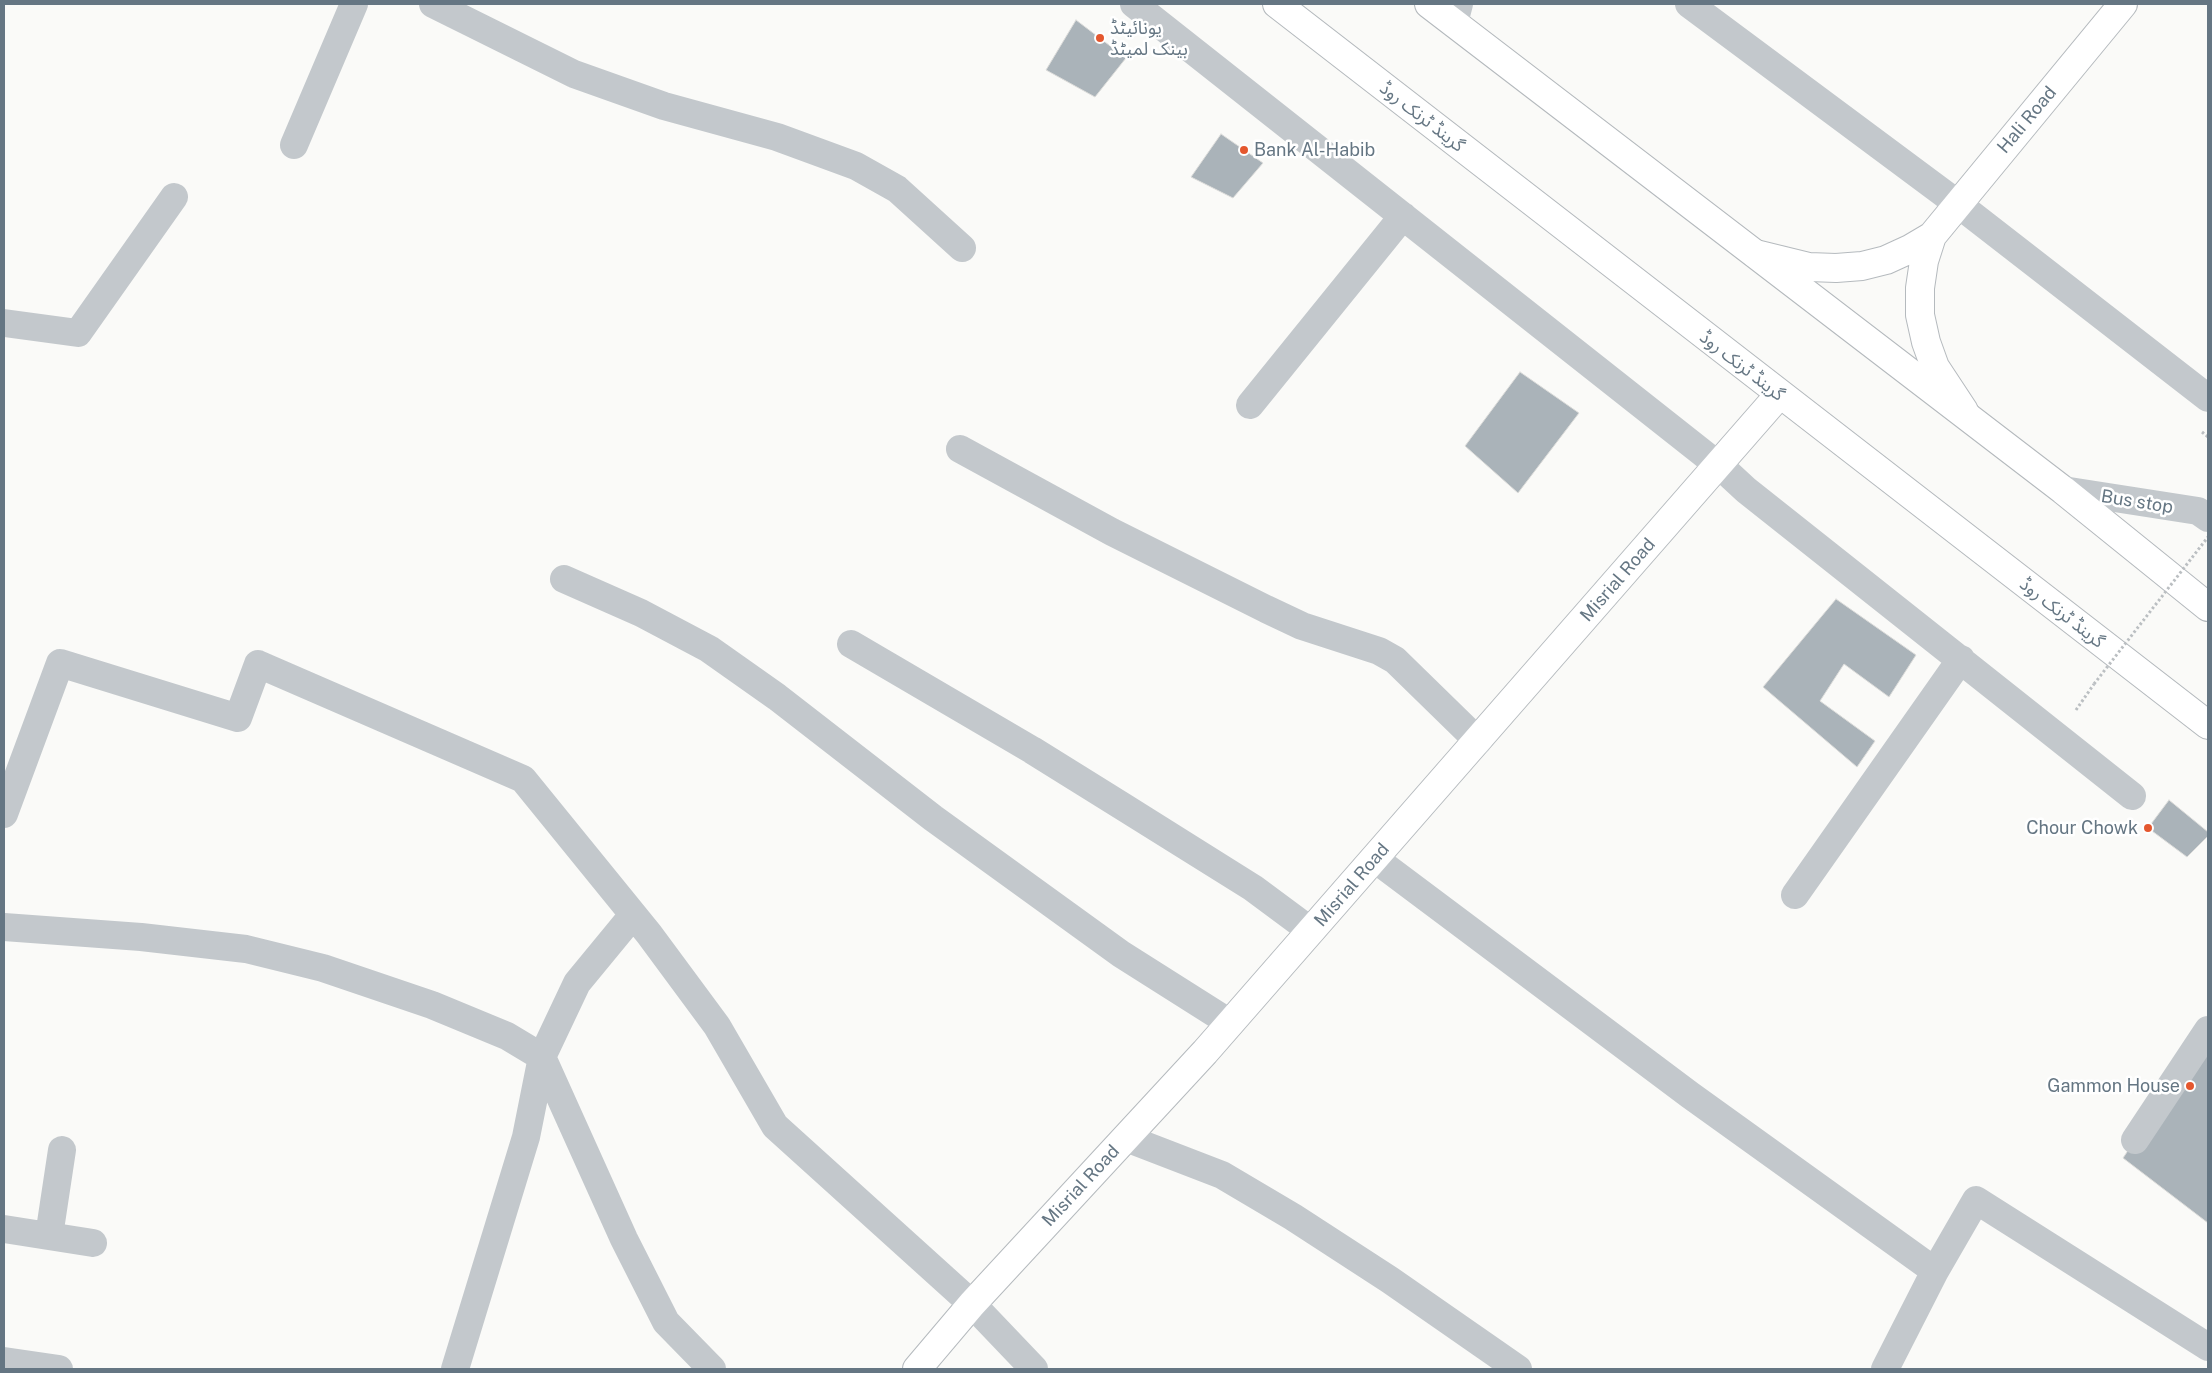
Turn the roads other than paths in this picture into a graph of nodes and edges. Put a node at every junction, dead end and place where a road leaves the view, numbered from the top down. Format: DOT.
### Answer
graph roads {
  1 [pos="354,4"];
  2 [pos="433,4"];
  3 [pos="1134,4"];
  4 [pos="1277,4"];
  5 [pos="1429,4"];
  6 [pos="1689,4"];
  7 [pos="2123,4"];
  8 [pos="1457,14"];
  9 [pos="294,145"];
  10 [pos="174,196"];
  11 [pos="1958,204"];
  12 [pos="1403,216"];
  13 [pos="1932,236"];
  14 [pos="962,248"];
  15 [pos="1756,254"];
  16 [pos="4,323"];
  17 [pos="1779,395"];
  18 [pos="2208,398"];
  19 [pos="1250,405"];
  20 [pos="1968,417"];
  21 [pos="960,449"];
  22 [pos="1718,465"];
  23 [pos="2063,490"];
  24 [pos="2208,518"];
  25 [pos="564,579"];
  26 [pos="2208,607"];
  27 [pos="851,644"];
  28 [pos="1961,659"];
  29 [pos="2208,725"];
  30 [pos="1478,741"];
  31 [pos="2132,796"];
  32 [pos="4,814"];
  33 [pos="1375,859"];
  34 [pos="1795,895"];
  35 [pos="634,914"];
  36 [pos="4,927"];
  37 [pos="1312,931"];
  38 [pos="1230,1024"];
  39 [pos="2208,1030"];
  40 [pos="542,1057"];
  41 [pos="1126,1138"];
  42 [pos="2135,1140"];
  43 [pos="62,1150"];
  44 [pos="4,1229"];
  45 [pos="48,1236"];
  46 [pos="92,1243"];
  47 [pos="1935,1271"];
  48 [pos="972,1304"];
  49 [pos="2208,1347"];
  50 [pos="4,1361"];
  51 [pos="59,1369"];
  52 [pos="455,1369"];
  53 [pos="712,1369"];
  54 [pos="917,1369"];
  55 [pos="1034,1369"];
  56 [pos="1518,1369"];
  57 [pos="1885,1369"];
  1 -- 9 [label="street"];
  2 -- 14 [label="street"];
  3 -- 12 [label="street"];
  4 -- 17 [label="main road, گرینڈ ٹرنک روڈ"];
  5 -- 8 [label="main road"];
  6 -- 11 [label="street"];
  7 -- 11 [label="main road, Hali Road"];
  8 -- 15 [label="main road"];
  10 -- 16 [label="street"];
  11 -- 13 [label="main road, Hali Road"];
  11 -- 18 [label="street"];
  12 -- 19 [label="street"];
  12 -- 22 [label="street"];
  13 -- 15 [label="main road, Hali Road"];
  13 -- 20 [label="main road, Hali Road"];
  15 -- 20 [label="main road"];
  17 -- 22 [label="main road, Misrial Road"];
  17 -- 29 [label="main road, گرینڈ ٹرنک روڈ"];
  20 -- 23 [label="main road"];
  21 -- 30 [label="street"];
  22 -- 28 [label="street"];
  22 -- 30 [label="main road, Misrial Road"];
  23 -- 24 [label="street, Bus stop"];
  23 -- 26 [label="main road"];
  25 -- 38 [label="street"];
  27 -- 37 [label="street"];
  28 -- 31 [label="street"];
  28 -- 34 [label="street"];
  30 -- 33 [label="main road, Misrial Road"];
  32 -- 35 [label="street"];
  33 -- 37 [label="main road, Misrial Road"];
  33 -- 47 [label="street"];
  35 -- 40 [label="street"];
  35 -- 48 [label="street"];
  36 -- 40 [label="street"];
  37 -- 38 [label="main road, Misrial Road"];
  38 -- 41 [label="main road, Misrial Road"];
  39 -- 42 [label="street"];
  40 -- 52 [label="street"];
  40 -- 53 [label="street"];
  41 -- 48 [label="main road, Misrial Road"];
  41 -- 56 [label="street"];
  43 -- 45 [label="street"];
  44 -- 45 [label="street"];
  45 -- 46 [label="street"];
  47 -- 49 [label="street"];
  47 -- 57 [label="street"];
  48 -- 54 [label="main road, Misrial Road"];
  48 -- 55 [label="street"];
  50 -- 51 [label="street"];
}
